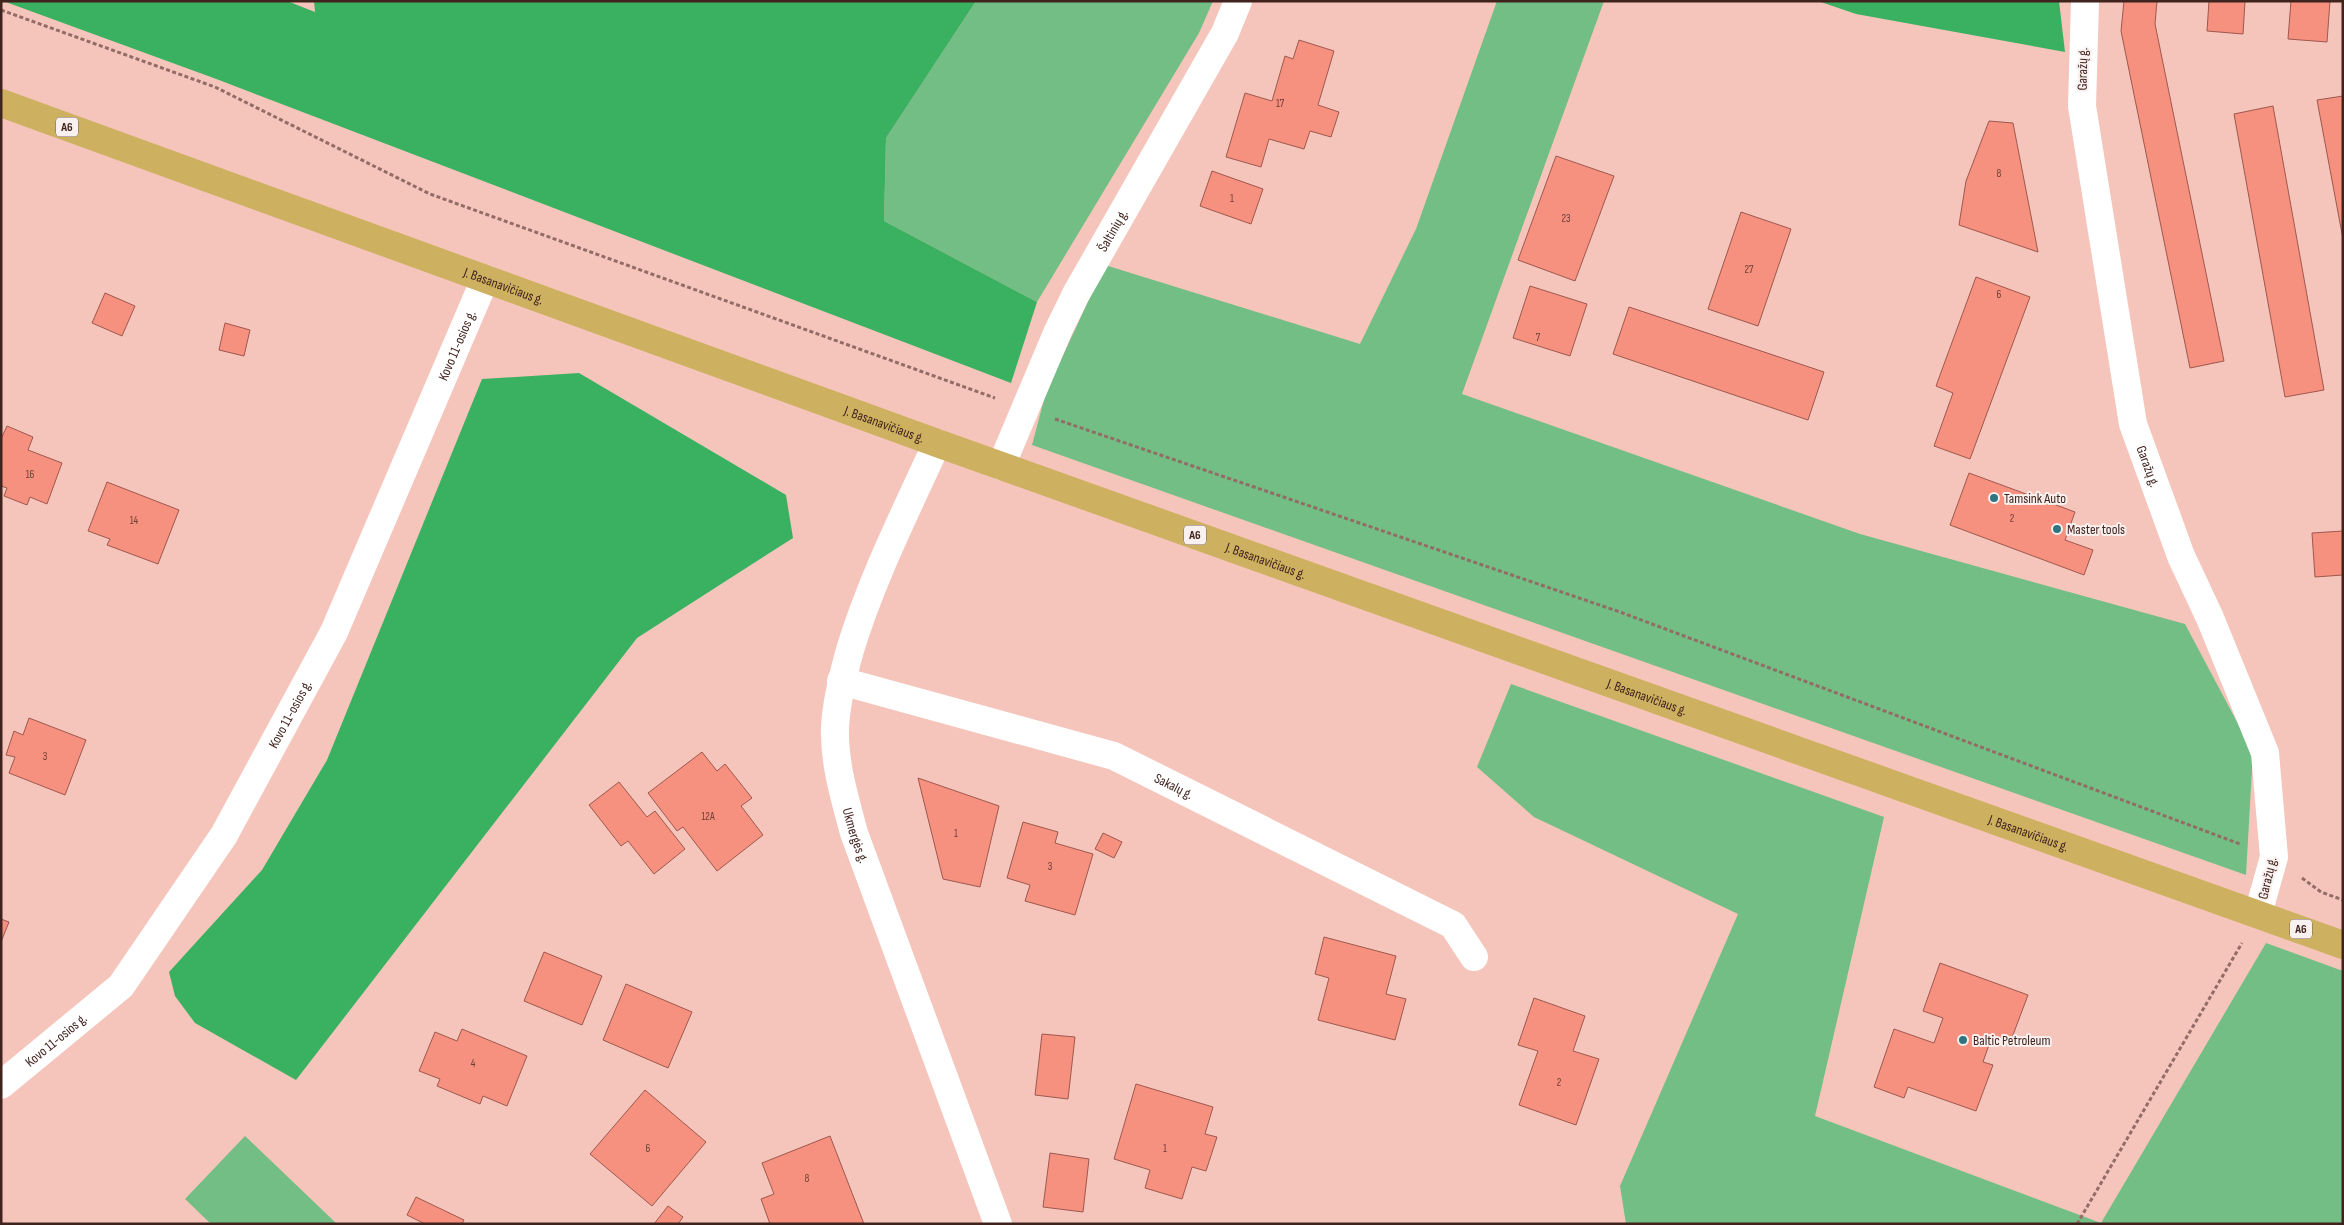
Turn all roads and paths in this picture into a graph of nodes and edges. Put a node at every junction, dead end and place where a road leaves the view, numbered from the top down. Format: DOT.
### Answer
graph roads {
  1 [pos="1238,1"];
  2 [pos="2085,1"];
  3 [pos="1,10"];
  4 [pos="1,102"];
  5 [pos="485,279"];
  6 [pos="1024,408"];
  7 [pos="937,443"];
  8 [pos="1001,466"];
  9 [pos="841,681"];
  10 [pos="2274,857"];
  11 [pos="2343,900"];
  12 [pos="2258,914"];
  13 [pos="2343,945"];
  14 [pos="1474,957"];
  15 [pos="1,1085"];
  16 [pos="998,1224"];
  17 [pos="2077,1224"];
  1 -- 6 [label="street, Šaltinių g."];
  2 -- 10 [label="street, Garažų g."];
  3 -- 6 [label="path"];
  4 -- 5 [label="highway, J. Basanavičiaus g. / A6"];
  5 -- 7 [label="highway, J. Basanavičiaus g. / A6"];
  5 -- 15 [label="street, Kovo 11-osios g."];
  6 -- 8 [label="street, Šaltinių g."];
  6 -- 10 [label="path"];
  7 -- 8 [label="highway, J. Basanavičiaus g. / A6"];
  7 -- 9 [label="street, Ukmergės g."];
  8 -- 12 [label="highway, J. Basanavičiaus g. / A6"];
  9 -- 14 [label="street, Sakalų g."];
  9 -- 16 [label="street, Ukmergės g."];
  10 -- 11 [label="path"];
  10 -- 12 [label="street, Garažų g."];
  12 -- 13 [label="highway, J. Basanavičiaus g. / A6"];
  12 -- 17 [label="path"];
}
